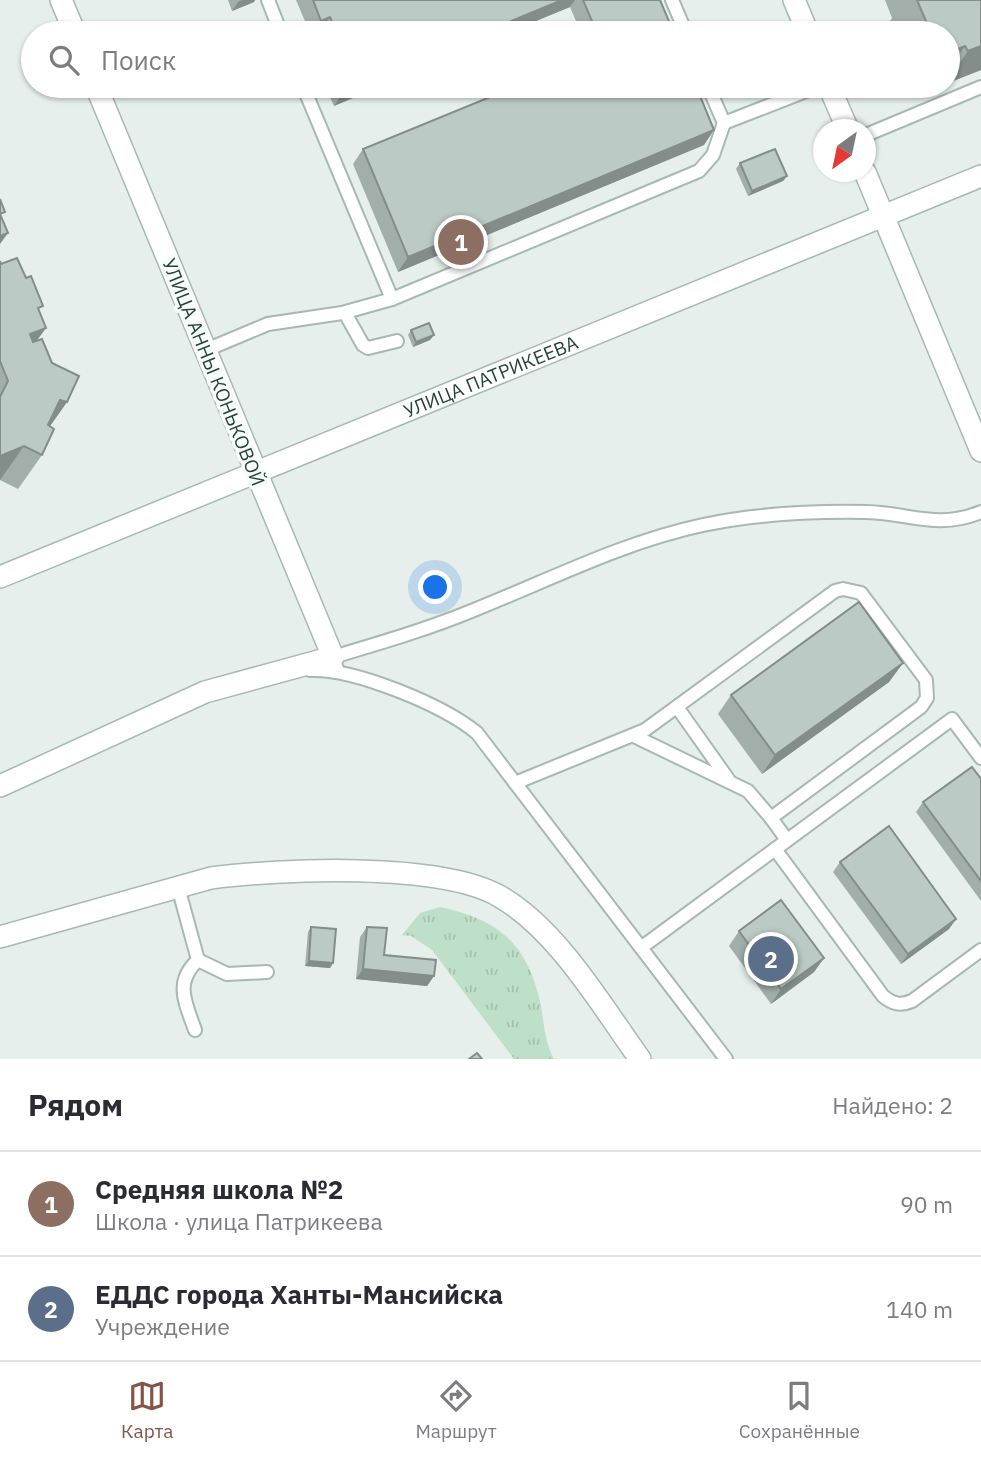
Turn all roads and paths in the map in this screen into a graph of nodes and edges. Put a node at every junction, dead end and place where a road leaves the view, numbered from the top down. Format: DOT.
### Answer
graph roads {
  1 [pos="61,0"];
  2 [pos="268,0"];
  3 [pos="672,0"];
  4 [pos="794,0"];
  5 [pos="70,21"];
  6 [pos="276,21"];
  7 [pos="681,21"];
  8 [pos="803,21"];
  9 [pos="981,87"];
  10 [pos="960,96"];
  11 [pos="101,98"];
  12 [pos="308,98"];
  13 [pos="713,98"];
  14 [pos="788,98"];
  15 [pos="834,98"];
  16 [pos="955,98"];
  17 [pos="843,119"];
  18 [pos="724,123"];
  19 [pos="876,131"];
  20 [pos="981,176"];
  21 [pos="868,182"];
  22 [pos="883,216"];
  23 [pos="392,299"];
  24 [pos="345,313"];
  25 [pos="397,341"];
  26 [pos="206,350"];
  27 [pos="981,451"];
  28 [pos="256,472"];
  29 [pos="981,512"];
  30 [pos="0,577"];
  31 [pos="336,665"];
  32 [pos="677,707"];
  33 [pos="634,736"];
  34 [pos="981,758"];
  35 [pos="730,782"];
  36 [pos="515,783"];
  37 [pos="0,786"];
  38 [pos="771,818"];
  39 [pos="787,840"];
  40 [pos="775,849"];
  41 [pos="178,887"];
  42 [pos="0,937"];
  43 [pos="642,947"];
  44 [pos="981,950"];
  45 [pos="198,960"];
  46 [pos="267,972"];
  47 [pos="195,1030"];
  48 [pos="640,1059"];
  49 [pos="726,1059"];
  1 -- 5 [label="street"];
  2 -- 6 [label="lane"];
  3 -- 7 [label="lane"];
  4 -- 8 [label="street"];
  9 -- 10 [label="lane"];
  11 -- 26 [label="street, УЛИЦА АННЫ КОНЬКОВОЙ"];
  12 -- 23 [label="lane"];
  13 -- 18 [label="lane"];
  14 -- 18 [label="lane"];
  15 -- 17 [label="street"];
  16 -- 19 [label="lane"];
  18 -- 23 [label="lane"];
  20 -- 22 [label="street, УЛИЦА ПАТРИКЕЕВА"];
  21 -- 22 [label="street"];
  22 -- 27 [label="street"];
  22 -- 28 [label="street, УЛИЦА ПАТРИКЕЕВА"];
  23 -- 24 [label="lane"];
  24 -- 25 [label="lane"];
  24 -- 26 [label="lane"];
  26 -- 28 [label="street, УЛИЦА АННЫ КОНЬКОВОЙ"];
  28 -- 30 [label="street, УЛИЦА ПАТРИКЕЕВА"];
  28 -- 31 [label="street, УЛИЦА АННЫ КОНЬКОВОЙ"];
  29 -- 31 [label="lane"];
  31 -- 36 [label="lane"];
  31 -- 37 [label="street"];
  32 -- 33 [label="lane"];
  32 -- 35 [label="lane"];
  32 -- 38 [label="lane"];
  33 -- 35 [label="lane"];
  33 -- 36 [label="lane"];
  34 -- 39 [label="lane"];
  35 -- 38 [label="lane"];
  36 -- 43 [label="lane"];
  38 -- 39 [label="lane"];
  39 -- 40 [label="lane"];
  40 -- 43 [label="lane"];
  40 -- 44 [label="lane"];
  41 -- 42 [label="street"];
  41 -- 45 [label="lane"];
  41 -- 48 [label="street"];
  43 -- 49 [label="lane"];
  45 -- 46 [label="lane"];
  45 -- 47 [label="lane"];
}
